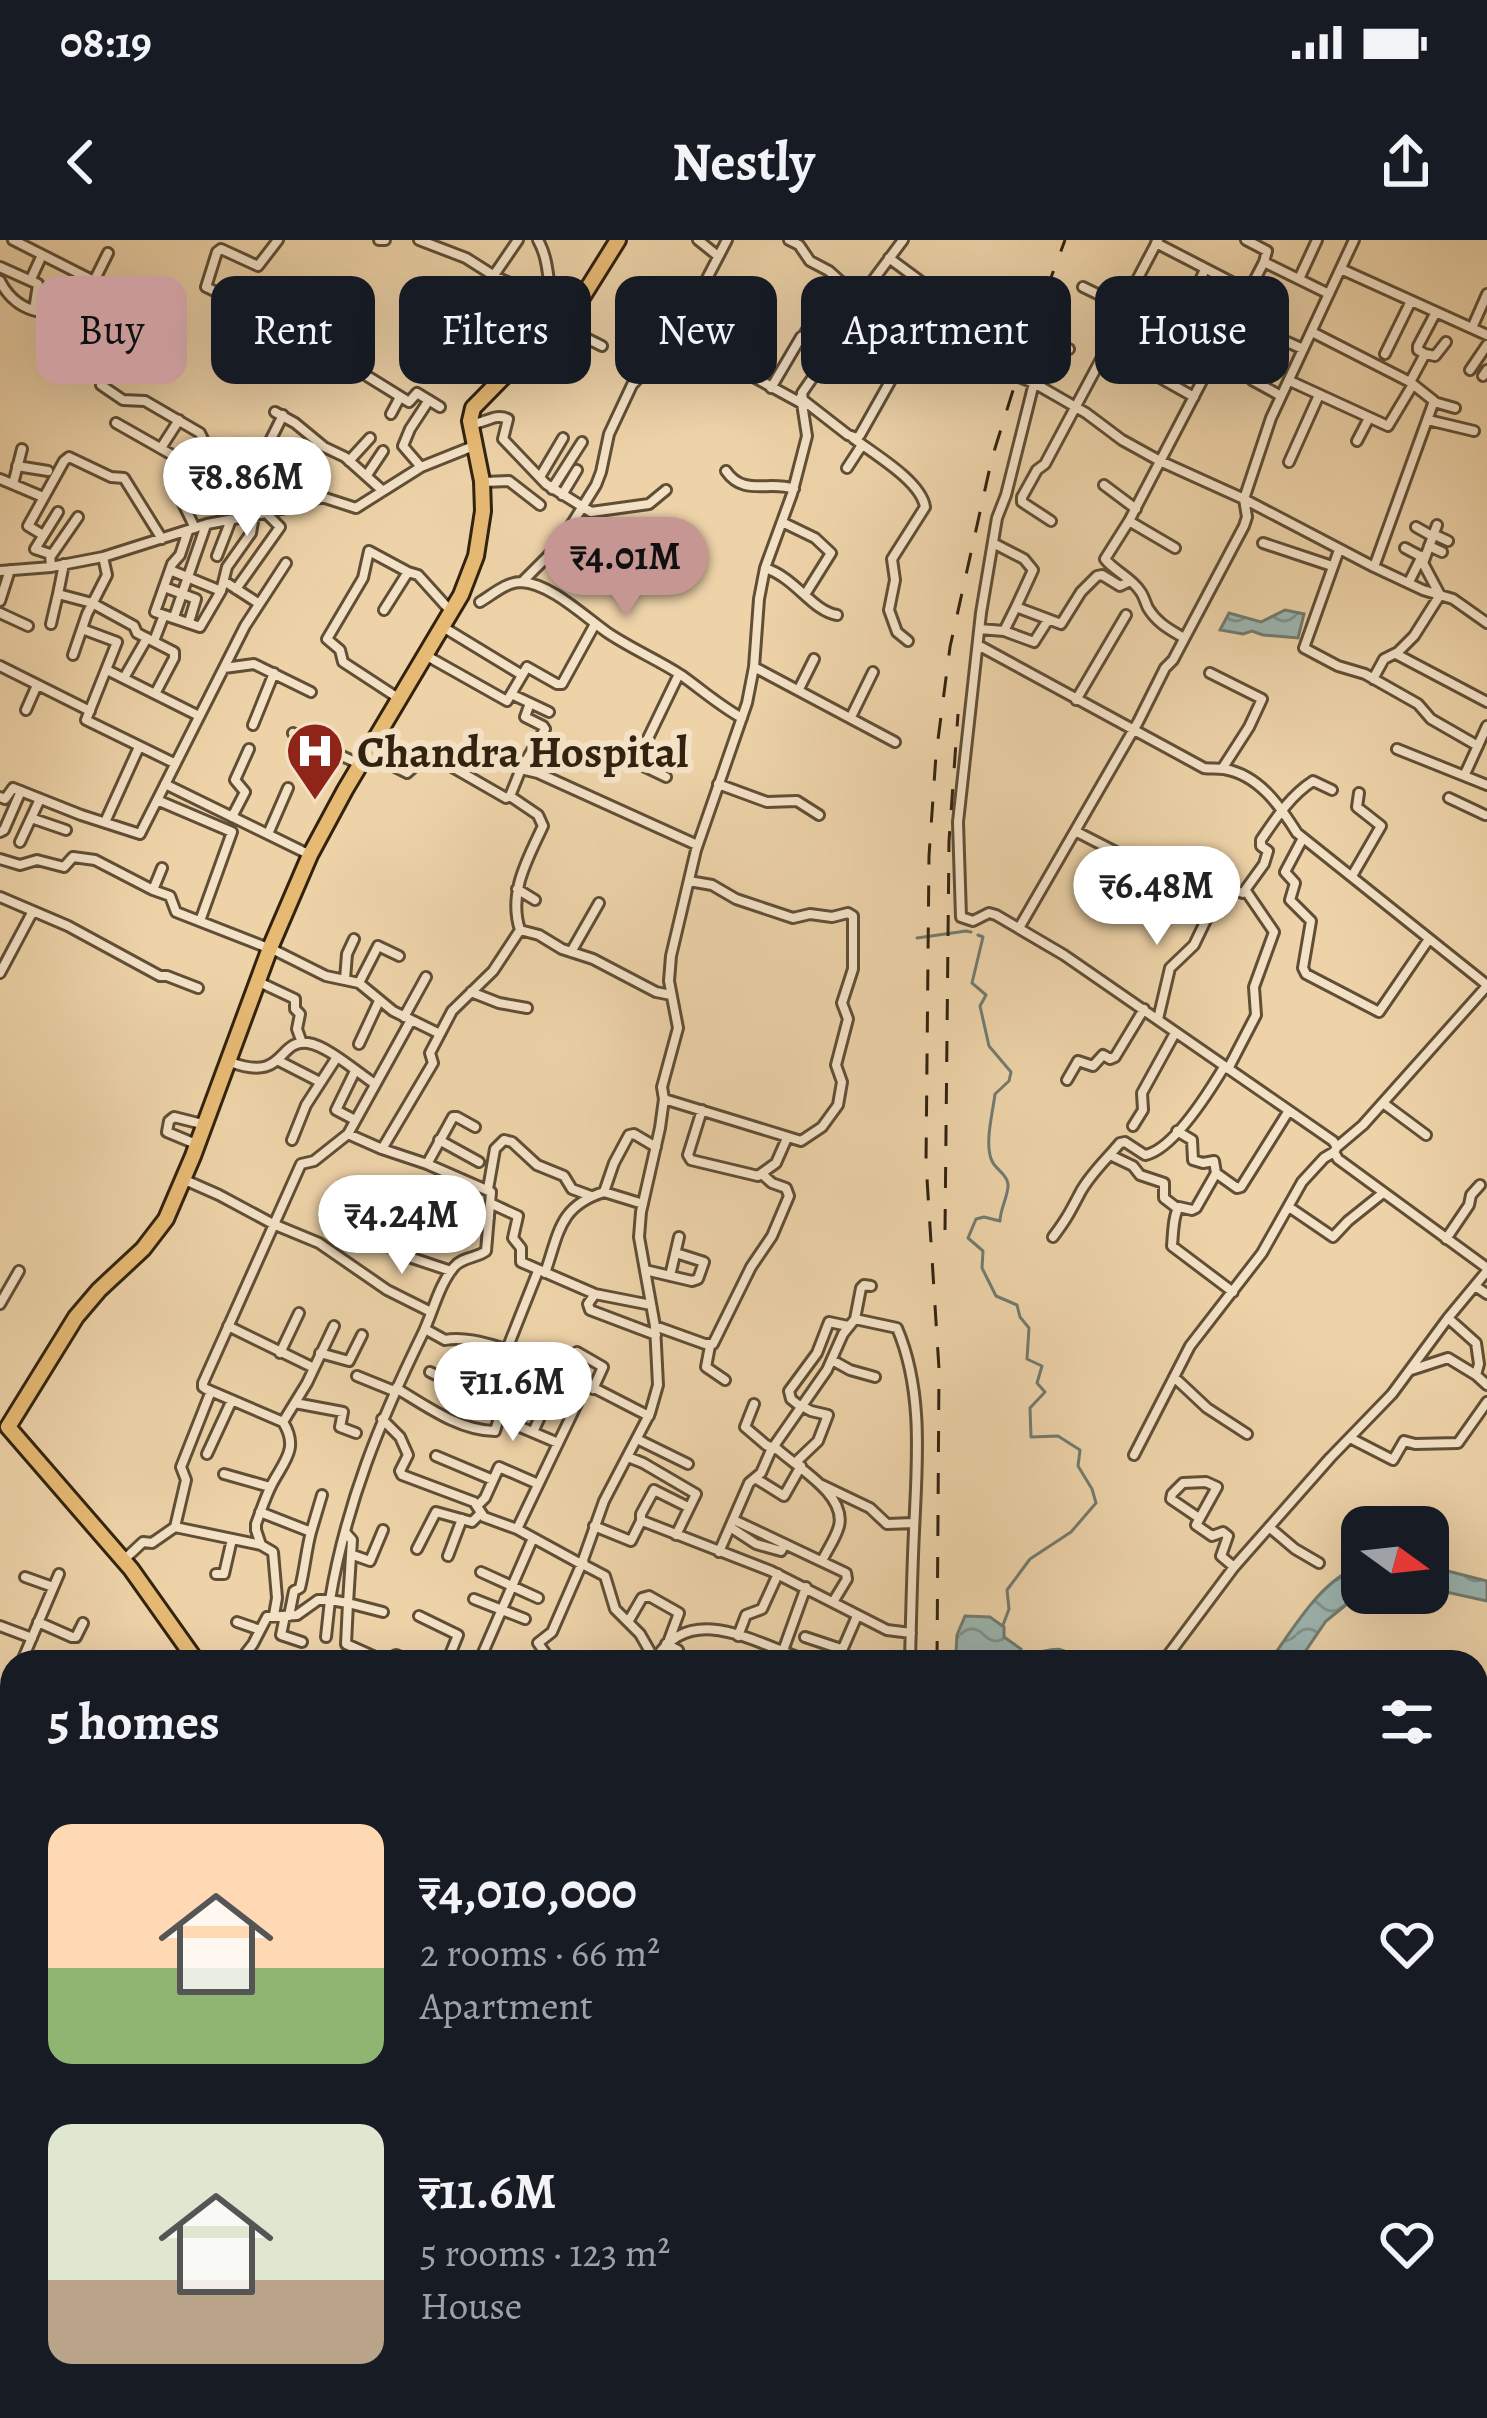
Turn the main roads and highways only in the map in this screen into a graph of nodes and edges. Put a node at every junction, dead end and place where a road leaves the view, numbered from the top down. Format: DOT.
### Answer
graph roads {
  1 [pos="614,240"];
  2 [pos="472,441"];
  3 [pos="362,757"];
  4 [pos="266,947"];
  5 [pos="5,1422"];
  6 [pos="191,1650"];
  7 [pos="192,1650"];
  1 -- 2 [label="highway"];
  2 -- 3 [label="highway"];
  2 -- 3 [label="highway"];
  3 -- 4 [label="highway"];
  3 -- 4 [label="highway"];
  4 -- 5 [label="highway"];
  4 -- 5 [label="highway"];
  5 -- 6 [label="highway"];
  5 -- 7 [label="highway"];
}
